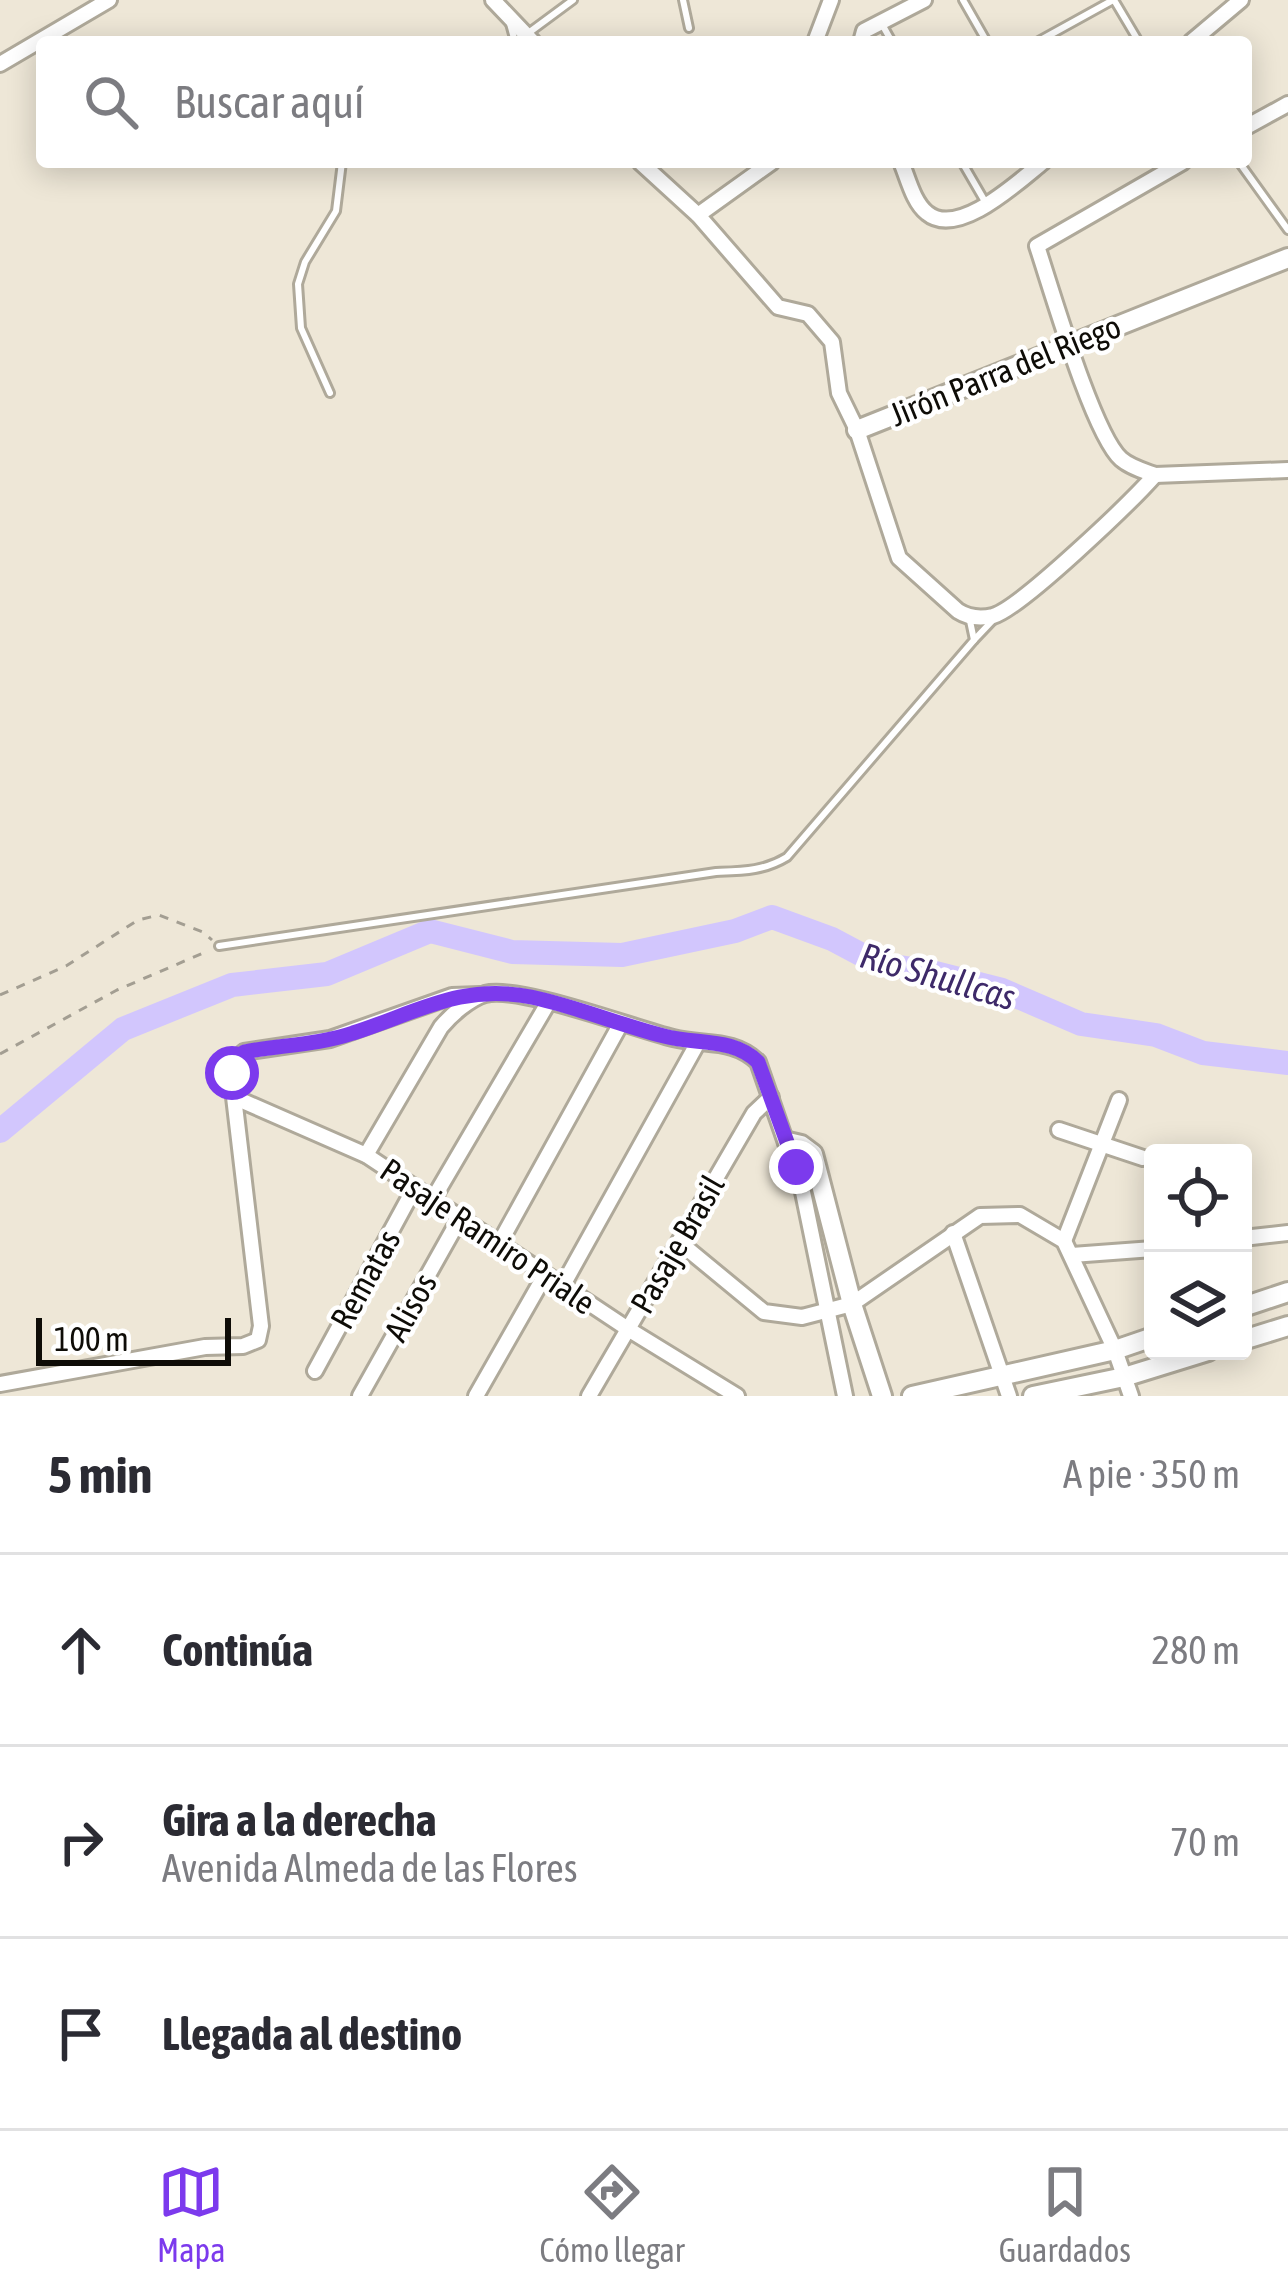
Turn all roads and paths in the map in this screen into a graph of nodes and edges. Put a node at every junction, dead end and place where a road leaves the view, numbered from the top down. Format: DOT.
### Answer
graph roads {
  1 [pos="110,0"];
  2 [pos="493,0"];
  3 [pos="573,0"];
  4 [pos="683,0"];
  5 [pos="831,0"];
  6 [pos="924,0"];
  7 [pos="963,0"];
  8 [pos="1114,0"];
  9 [pos="1241,0"];
  10 [pos="881,22"];
  11 [pos="689,28"];
  12 [pos="48,36"];
  13 [pos="523,36"];
  14 [pos="529,36"];
  15 [pos="817,36"];
  16 [pos="863,36"];
  17 [pos="889,36"];
  18 [pos="984,36"];
  19 [pos="1048,36"];
  20 [pos="1135,36"];
  21 [pos="1198,36"];
  22 [pos="36,43"];
  23 [pos="0,64"];
  24 [pos="1288,104"];
  25 [pos="1252,124"];
  26 [pos="341,168"];
  27 [pos="647,168"];
  28 [pos="764,168"];
  29 [pos="903,168"];
  30 [pos="965,168"];
  31 [pos="1035,168"];
  32 [pos="1174,168"];
  33 [pos="1243,168"];
  34 [pos="987,205"];
  35 [pos="698,215"];
  36 [pos="1288,230"];
  37 [pos="1288,258"];
  38 [pos="1069,343"];
  39 [pos="330,393"];
  40 [pos="857,430"];
  41 [pos="1288,470"];
  42 [pos="1155,475"];
  43 [pos="999,614"];
  44 [pos="969,618"];
  45 [pos="974,640"];
  46 [pos="219,946"];
  47 [pos="485,994"];
  48 [pos="0,995"];
  49 [pos="548,1004"];
  50 [pos="620,1025"];
  51 [pos="697,1044"];
  52 [pos="0,1054"];
  53 [pos="771,1097"];
  54 [pos="238,1100"];
  55 [pos="1119,1100"];
  56 [pos="1059,1130"];
  57 [pos="788,1142"];
  58 [pos="1102,1143"];
  59 [pos="366,1155"];
  60 [pos="1143,1158"];
  61 [pos="415,1187"];
  62 [pos="433,1198"];
  63 [pos="460,1218"];
  64 [pos="953,1233"];
  65 [pos="1288,1233"];
  66 [pos="1252,1237"];
  67 [pos="1064,1240"];
  68 [pos="679,1242"];
  69 [pos="499,1244"];
  70 [pos="1144,1250"];
  71 [pos="1072,1255"];
  72 [pos="545,1275"];
  73 [pos="563,1285"];
  74 [pos="1288,1292"];
  75 [pos="852,1304"];
  76 [pos="1252,1304"];
  77 [pos="830,1310"];
  78 [pos="1288,1326"];
  79 [pos="628,1329"];
  80 [pos="1252,1337"];
  81 [pos="1144,1340"];
  82 [pos="1114,1350"];
  83 [pos="1188,1360"];
  84 [pos="315,1371"];
  85 [pos="1002,1376"];
  86 [pos="0,1384"];
  87 [pos="1127,1387"];
  88 [pos="360,1396"];
  89 [pos="476,1396"];
  90 [pos="590,1396"];
  91 [pos="736,1396"];
  92 [pos="844,1396"];
  93 [pos="882,1396"];
  94 [pos="912,1396"];
  95 [pos="1009,1396"];
  96 [pos="1034,1396"];
  1 -- 12 [label="street"];
  2 -- 13 [label="street"];
  3 -- 14 [label="lane"];
  4 -- 11 [label="lane"];
  5 -- 15 [label="street"];
  6 -- 10 [label="street"];
  7 -- 18 [label="lane"];
  8 -- 19 [label="lane"];
  8 -- 20 [label="lane"];
  9 -- 21 [label="street"];
  10 -- 16 [label="street"];
  10 -- 17 [label="lane"];
  22 -- 23 [label="street"];
  24 -- 25 [label="street"];
  26 -- 39 [label="lane"];
  27 -- 35 [label="street, Jirón Parra del Riego"];
  28 -- 35 [label="street"];
  29 -- 34 [label="street"];
  30 -- 34 [label="lane"];
  31 -- 34 [label="street"];
  32 -- 38 [label="street"];
  33 -- 36 [label="lane"];
  35 -- 40 [label="street, Jirón Parra del Riego"];
  37 -- 38 [label="street, Jirón Parra del Riego"];
  38 -- 40 [label="street, Jirón Parra del Riego"];
  38 -- 42 [label="street"];
  40 -- 44 [label="street"];
  41 -- 42 [label="street"];
  42 -- 43 [label="street"];
  43 -- 44 [label="street"];
  43 -- 45 [label="lane"];
  44 -- 45 [label="lane"];
  45 -- 46 [label="lane"];
  46 -- 48 [label="path"];
  46 -- 52 [label="path"];
  47 -- 49 [label="street"];
  47 -- 54 [label="street"];
  47 -- 59 [label="street, Pasaje Ramiro Priale"];
  49 -- 50 [label="street"];
  49 -- 62 [label="street"];
  50 -- 51 [label="street"];
  50 -- 69 [label="street"];
  51 -- 53 [label="street"];
  51 -- 73 [label="street"];
  53 -- 57 [label="street"];
  53 -- 68 [label="street, Pasaje Brasil"];
  54 -- 59 [label="street"];
  54 -- 86 [label="street"];
  55 -- 58 [label="street"];
  56 -- 58 [label="street"];
  57 -- 75 [label="street"];
  57 -- 77 [label="street"];
  58 -- 60 [label="street"];
  58 -- 67 [label="street"];
  59 -- 61 [label="street, Pasaje Ramiro Priale"];
  61 -- 62 [label="street, Pasaje Ramiro Priale"];
  61 -- 84 [label="street, Rematas"];
  62 -- 63 [label="street, Pasaje Ramiro Priale"];
  63 -- 69 [label="street, Pasaje Ramiro Priale"];
  63 -- 88 [label="street, Alisos"];
  64 -- 67 [label="street"];
  64 -- 75 [label="street"];
  64 -- 85 [label="street"];
  65 -- 66 [label="street"];
  67 -- 71 [label="street"];
  68 -- 77 [label="street"];
  68 -- 79 [label="street, Pasaje Brasil"];
  69 -- 72 [label="street, Pasaje Ramiro Priale"];
  70 -- 71 [label="street"];
  71 -- 82 [label="street"];
  72 -- 73 [label="street, Pasaje Ramiro Priale"];
  72 -- 89 [label="street"];
  73 -- 79 [label="street, Pasaje Ramiro Priale"];
  74 -- 76 [label="street"];
  75 -- 77 [label="street"];
  75 -- 93 [label="street"];
  77 -- 92 [label="street"];
  78 -- 80 [label="street"];
  79 -- 90 [label="street, Pasaje Brasil"];
  79 -- 91 [label="street, Pasaje Ramiro Priale"];
  81 -- 82 [label="street"];
  82 -- 85 [label="street"];
  82 -- 87 [label="street"];
  83 -- 87 [label="street"];
  85 -- 94 [label="street"];
  85 -- 95 [label="street"];
  87 -- 96 [label="street"];
}
